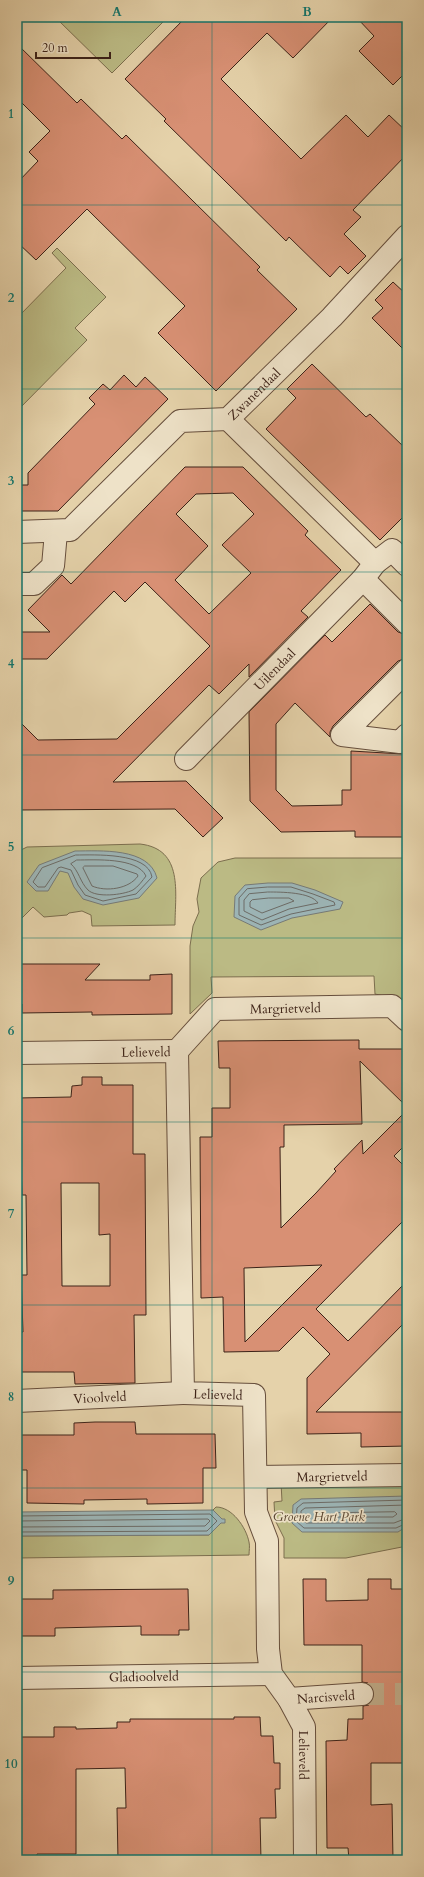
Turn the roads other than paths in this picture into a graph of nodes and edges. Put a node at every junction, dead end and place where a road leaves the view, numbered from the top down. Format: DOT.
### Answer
graph roads {
  1 [pos="407,236"];
  2 [pos="228,419"];
  3 [pos="17,532"];
  4 [pos="56,532"];
  5 [pos="407,565"];
  6 [pos="369,571"];
  7 [pos="17,584"];
  8 [pos="407,623"];
  9 [pos="407,670"];
  10 [pos="407,735"];
  11 [pos="186,759"];
  12 [pos="407,1020"];
  13 [pos="177,1051"];
  14 [pos="17,1053"];
  15 [pos="183,1393"];
  16 [pos="17,1400"];
  17 [pos="407,1475"];
  18 [pos="256,1477"];
  19 [pos="271,1674"];
  20 [pos="17,1678"];
  21 [pos="362,1694"];
  22 [pos="289,1699"];
  23 [pos="305,1860"];
  1 -- 2 [label="street, Zwanendaal"];
  2 -- 4 [label="street, Zwanendaal"];
  2 -- 6 [label="street"];
  3 -- 4 [label="street, Zwanendaal"];
  4 -- 7 [label="street"];
  5 -- 6 [label="street, Uilendaal"];
  6 -- 8 [label="street"];
  6 -- 11 [label="street, Uilendaal"];
  9 -- 10 [label="street"];
  12 -- 13 [label="street, Margrietveld"];
  13 -- 14 [label="street, Lelieveld"];
  13 -- 15 [label="street, Lelieveld"];
  15 -- 16 [label="street, Vioolveld"];
  15 -- 18 [label="street, Lelieveld"];
  17 -- 18 [label="street, Margrietveld"];
  18 -- 19 [label="street, Lelieveld"];
  19 -- 20 [label="street, Gladioolveld"];
  19 -- 22 [label="street, Lelieveld"];
  21 -- 22 [label="street, Narcisveld"];
  22 -- 23 [label="street, Lelieveld"];
}
